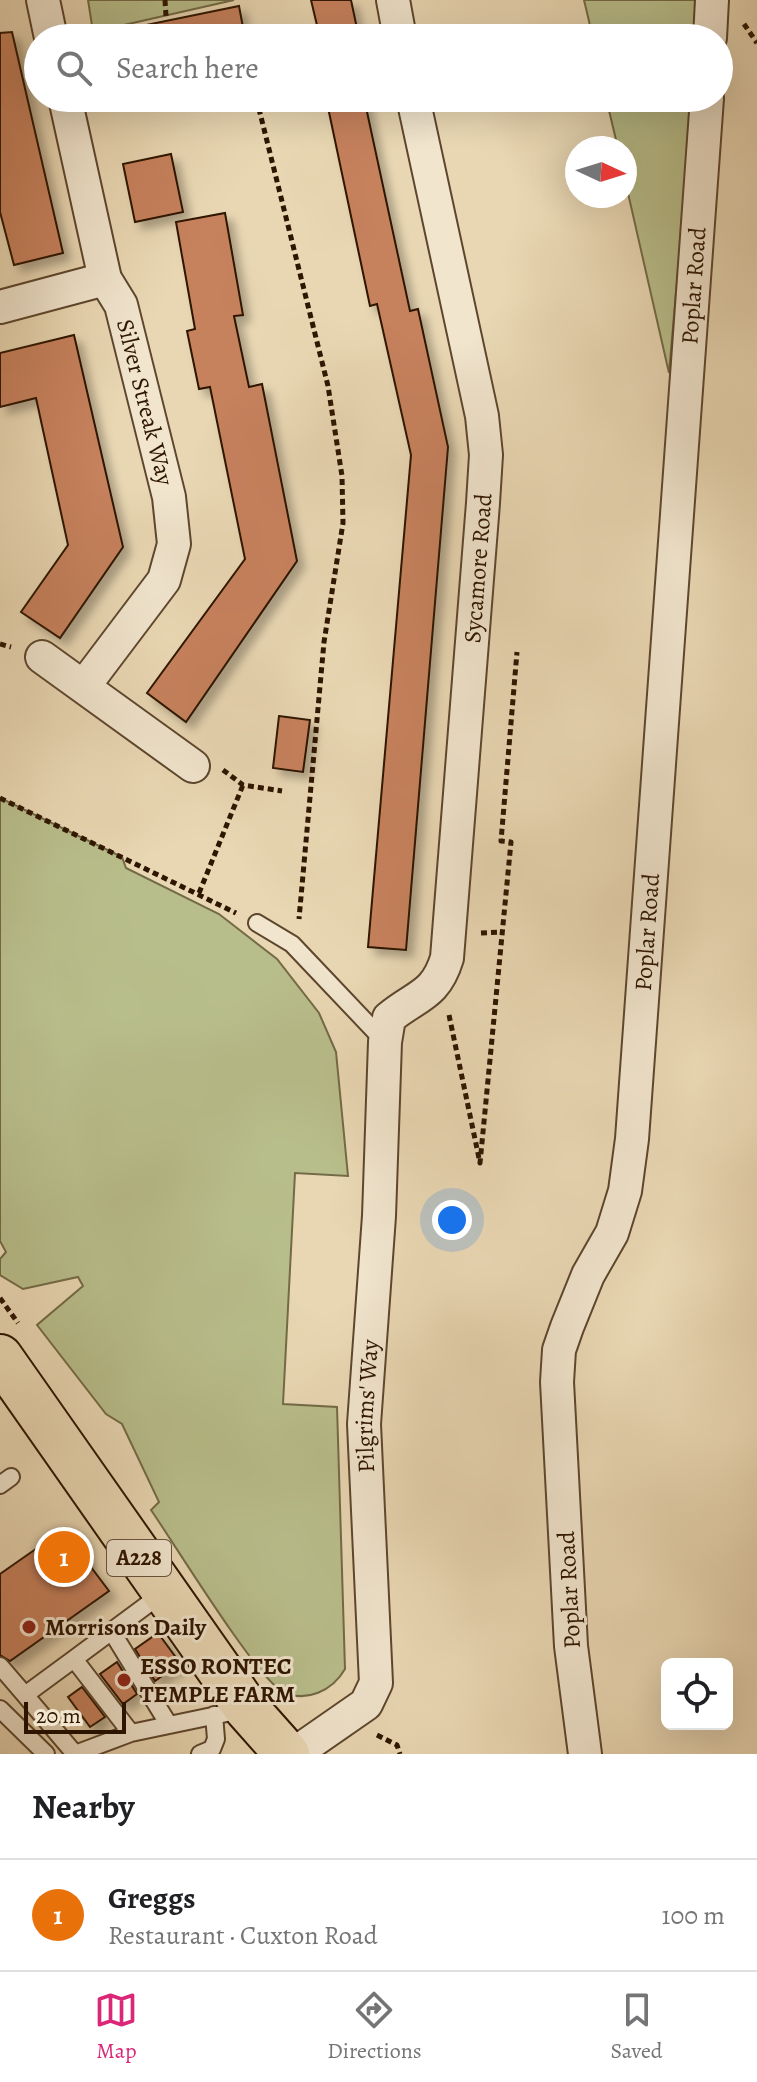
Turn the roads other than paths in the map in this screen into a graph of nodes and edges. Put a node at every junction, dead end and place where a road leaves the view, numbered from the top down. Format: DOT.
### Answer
graph roads {
  1 [pos="43,0"];
  2 [pos="393,0"];
  3 [pos="712,0"];
  4 [pos="48,24"];
  5 [pos="397,24"];
  6 [pos="711,24"];
  7 [pos="68,112"];
  8 [pos="416,112"];
  9 [pos="706,112"];
  10 [pos="105,279"];
  11 [pos="0,307"];
  12 [pos="42,657"];
  13 [pos="84,686"];
  14 [pos="193,766"];
  15 [pos="257,923"];
  16 [pos="387,1030"];
  17 [pos="10,1341"];
  18 [pos="163,1592"];
  19 [pos="112,1632"];
  20 [pos="74,1659"];
  21 [pos="0,1666"];
  22 [pos="25,1695"];
  23 [pos="0,1709"];
  24 [pos="231,1712"];
  25 [pos="169,1725"];
  26 [pos="131,1733"];
  27 [pos="88,1752"];
  28 [pos="46,1754"];
  29 [pos="200,1754"];
  30 [pos="287,1754"];
  31 [pos="294,1754"];
  32 [pos="585,1754"];
  1 -- 4 [label="street"];
  2 -- 5 [label="street"];
  3 -- 6 [label="street"];
  7 -- 10 [label="street, Silver Streak Way"];
  8 -- 16 [label="street, Sycamore Road"];
  9 -- 32 [label="street, Poplar Road"];
  10 -- 11 [label="street"];
  10 -- 13 [label="street, Silver Streak Way"];
  12 -- 13 [label="street"];
  13 -- 14 [label="street"];
  15 -- 16 [label="lane"];
  16 -- 31 [label="street, Pilgrims' Way"];
  17 -- 18 [label="main road, A228"];
  18 -- 19 [label="lane"];
  18 -- 24 [label="main road, A228"];
  19 -- 20 [label="lane"];
  19 -- 25 [label="lane"];
  20 -- 22 [label="lane"];
  20 -- 26 [label="lane"];
  21 -- 22 [label="lane"];
  22 -- 27 [label="lane"];
  23 -- 28 [label="lane"];
  24 -- 25 [label="lane"];
  24 -- 29 [label="lane"];
  24 -- 30 [label="main road, A228"];
  25 -- 26 [label="lane"];
  26 -- 27 [label="lane"];
}
